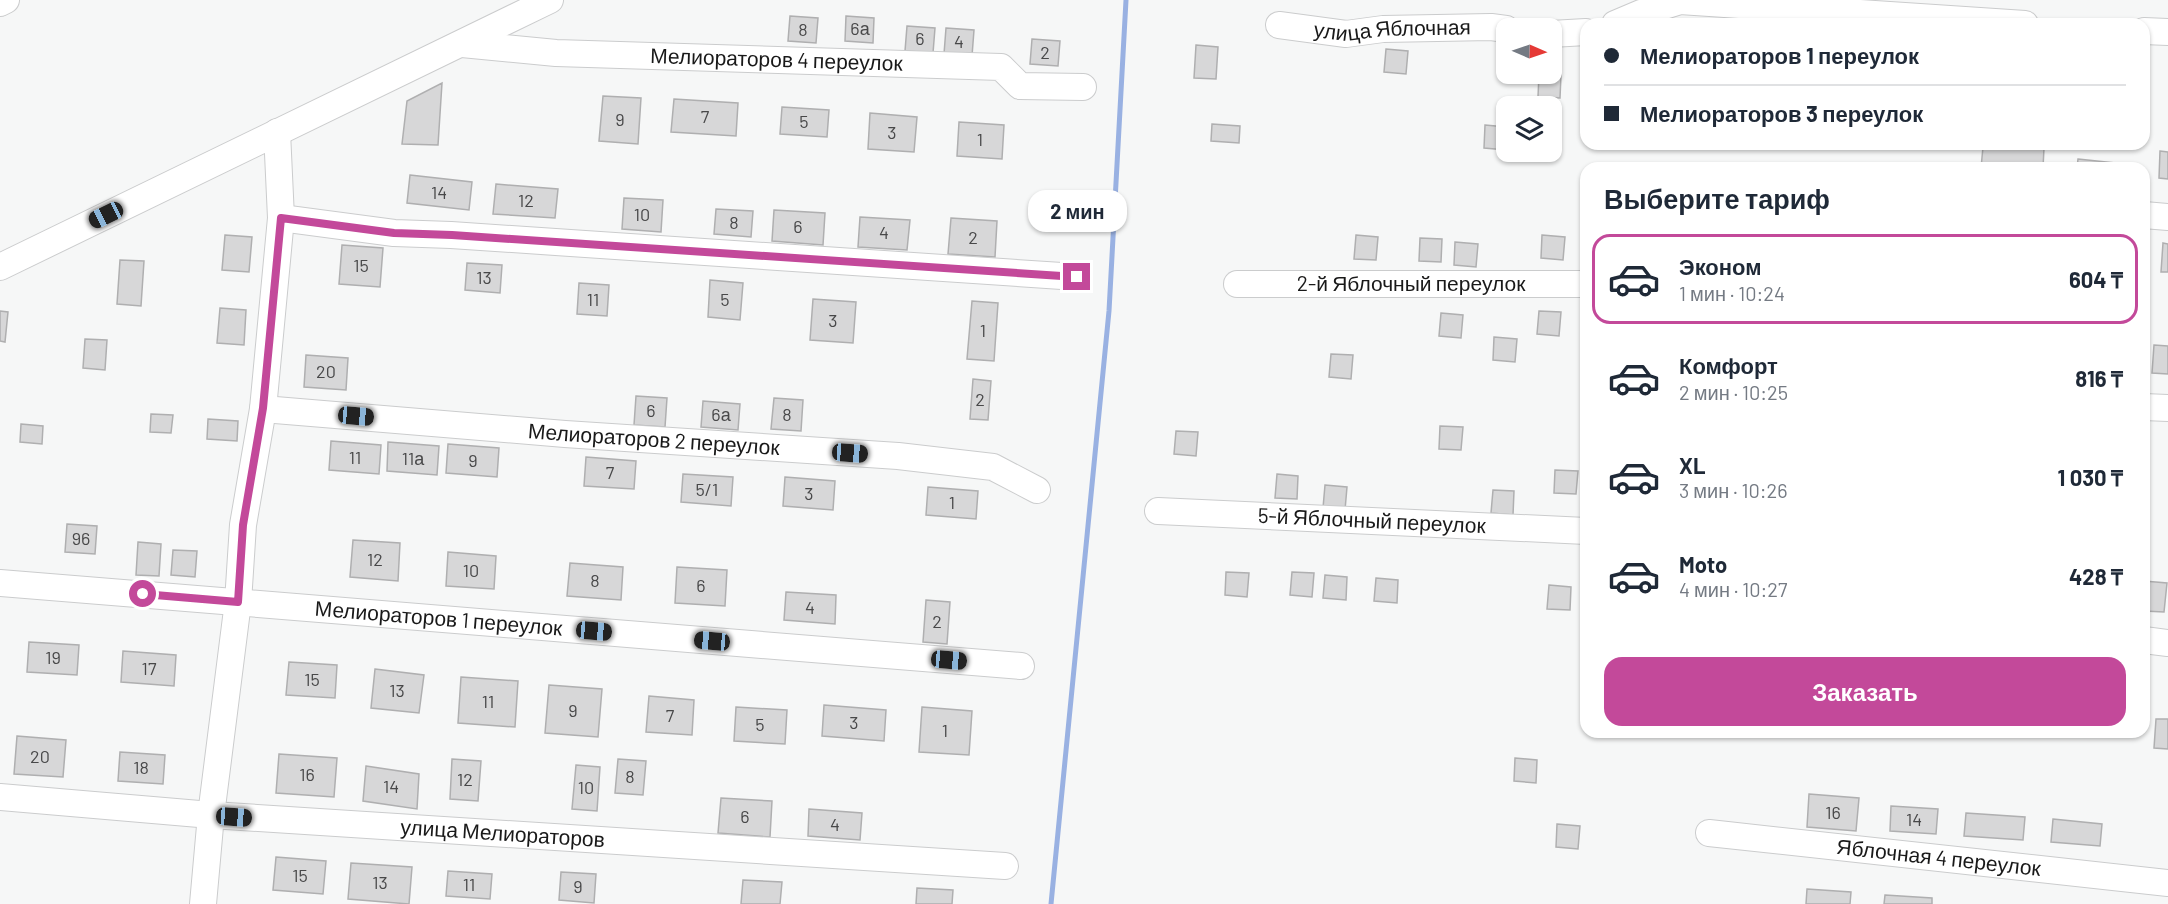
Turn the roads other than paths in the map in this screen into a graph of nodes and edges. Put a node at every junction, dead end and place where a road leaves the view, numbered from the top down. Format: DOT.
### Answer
graph roads {
  1 [pos="6,0"];
  2 [pos="550,0"];
  3 [pos="0,3"];
  4 [pos="1629,18"];
  5 [pos="1935,18"];
  6 [pos="1279,25"];
  7 [pos="1496,28"];
  8 [pos="2150,31"];
  9 [pos="1580,32"];
  10 [pos="2168,32"];
  11 [pos="1562,33"];
  12 [pos="462,44"];
  13 [pos="1083,87"];
  14 [pos="277,132"];
  15 [pos="2150,215"];
  16 [pos="2168,216"];
  17 [pos="281,218"];
  18 [pos="0,267"];
  19 [pos="1077,277"];
  20 [pos="1237,284"];
  21 [pos="1580,284"];
  22 [pos="2150,406"];
  23 [pos="263,408"];
  24 [pos="2168,408"];
  25 [pos="1037,490"];
  26 [pos="1158,511"];
  27 [pos="1580,531"];
  28 [pos="0,583"];
  29 [pos="238,602"];
  30 [pos="2150,641"];
  31 [pos="2168,643"];
  32 [pos="1021,666"];
  33 [pos="0,797"];
  34 [pos="211,815"];
  35 [pos="1709,833"];
  36 [pos="1005,866"];
  37 [pos="2168,883"];
  38 [pos="202,904"];
  1 -- 3 [label="street"];
  2 -- 12 [label="street"];
  4 -- 5 [label="street"];
  6 -- 7 [label="street, улица Яблочная"];
  8 -- 10 [label="street"];
  9 -- 11 [label="street"];
  12 -- 13 [label="street, Мелиораторов 4 переулок"];
  12 -- 14 [label="street"];
  14 -- 17 [label="street"];
  14 -- 18 [label="street"];
  15 -- 16 [label="street"];
  17 -- 19 [label="street"];
  17 -- 23 [label="street"];
  20 -- 21 [label="street, 2-й Яблочный переулок"];
  22 -- 24 [label="street"];
  23 -- 25 [label="street, Мелиораторов 2 переулок"];
  23 -- 29 [label="street"];
  26 -- 27 [label="street, 5-й Яблочный переулок"];
  28 -- 29 [label="street, Мелиораторов 1 переулок"];
  29 -- 32 [label="street, Мелиораторов 1 переулок"];
  29 -- 34 [label="street"];
  30 -- 31 [label="street"];
  33 -- 34 [label="street, улица Мелиораторов"];
  34 -- 36 [label="street, улица Мелиораторов"];
  34 -- 38 [label="street"];
  35 -- 37 [label="street, Яблочная 4 переулок"];
}
